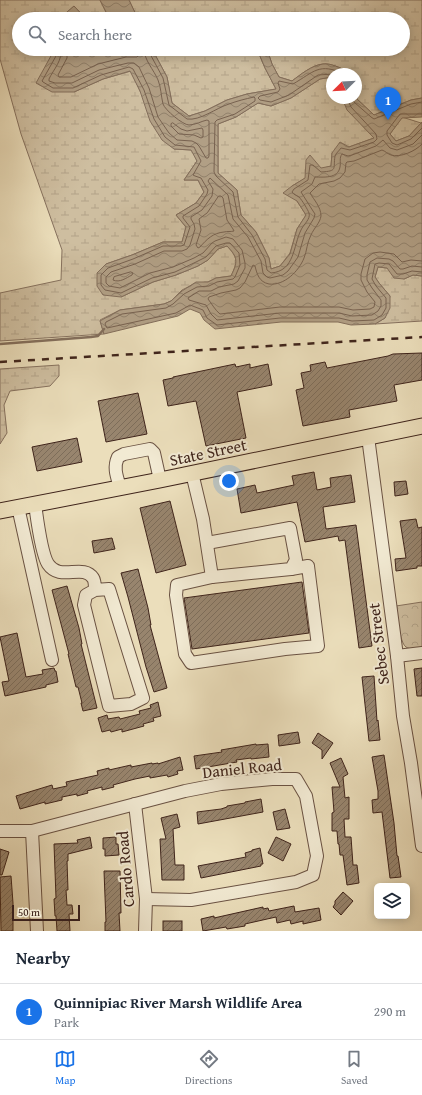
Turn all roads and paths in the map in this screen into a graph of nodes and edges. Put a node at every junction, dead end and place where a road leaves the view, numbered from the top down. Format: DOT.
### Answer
graph roads {
  1 [pos="422,426"];
  2 [pos="368,437"];
  3 [pos="192,473"];
  4 [pos="160,480"];
  5 [pos="120,487"];
  6 [pos="35,504"];
  7 [pos="18,507"];
  8 [pos="0,511"];
  9 [pos="207,543"];
  10 [pos="292,569"];
  11 [pos="212,577"];
  12 [pos="95,590"];
  13 [pos="422,653"];
  14 [pos="397,656"];
  15 [pos="52,660"];
  16 [pos="416,762"];
  17 [pos="135,804"];
  18 [pos="0,831"];
  19 [pos="32,831"];
  20 [pos="422,846"];
  21 [pos="146,899"];
  22 [pos="37,931"];
  23 [pos="145,931"];
  1 -- 2 [label="main road, State Street"];
  2 -- 3 [label="main road, State Street"];
  2 -- 14 [label="street, Sebec Street"];
  3 -- 4 [label="main road, State Street"];
  3 -- 9 [label="street"];
  4 -- 5 [label="main road, State Street"];
  4 -- 5 [label="street"];
  5 -- 6 [label="main road, State Street"];
  6 -- 7 [label="main road, State Street"];
  6 -- 12 [label="street"];
  7 -- 8 [label="main road, State Street"];
  7 -- 15 [label="street"];
  9 -- 10 [label="street"];
  9 -- 11 [label="street"];
  10 -- 11 [label="street"];
  10 -- 11 [label="street"];
  12 -- 12 [label="street"];
  13 -- 14 [label="street"];
  14 -- 16 [label="street, Sebec Street"];
  16 -- 20 [label="street, Sebec Street"];
  17 -- 19 [label="street, Daniel Road"];
  17 -- 21 [label="street, Cardo Road"];
  17 -- 21 [label="street, Daniel Road"];
  18 -- 19 [label="street, Daniel Road"];
  19 -- 22 [label="street"];
  21 -- 23 [label="street, Cardo Road"];
}
